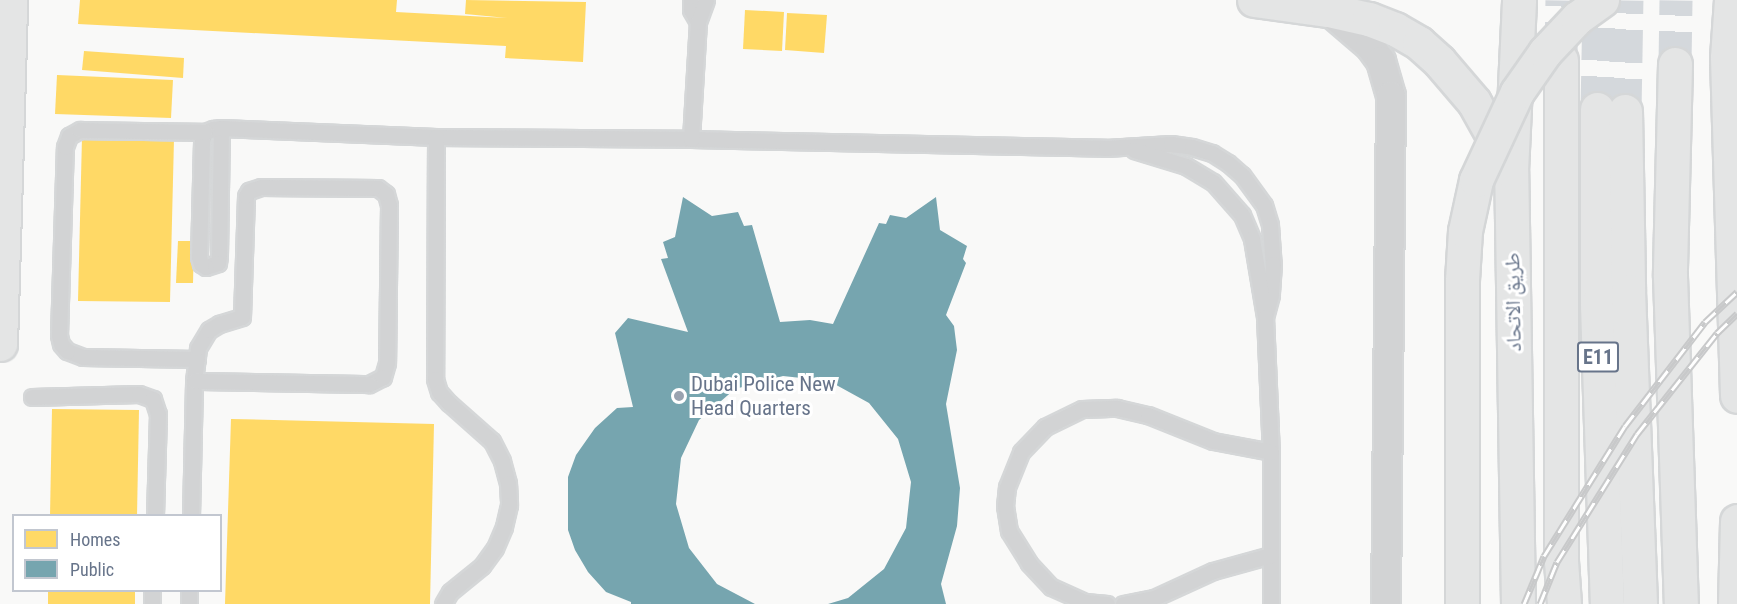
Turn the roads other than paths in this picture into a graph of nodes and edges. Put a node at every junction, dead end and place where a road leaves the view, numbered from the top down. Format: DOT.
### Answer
graph roads {
  1 [pos="691,0"];
  2 [pos="706,0"];
  3 [pos="1254,0"];
  4 [pos="1519,0"];
  5 [pos="1602,0"];
  6 [pos="1731,0"];
  7 [pos="1328,10"];
  8 [pos="698,22"];
  9 [pos="6,27"];
  10 [pos="1561,60"];
  11 [pos="1675,64"];
  12 [pos="222,128"];
  13 [pos="205,132"];
  14 [pos="436,137"];
  15 [pos="691,139"];
  16 [pos="1127,148"];
  17 [pos="1511,171"];
  18 [pos="1737,297"];
  19 [pos="1736,306"];
  20 [pos="1265,317"];
  21 [pos="0,344"];
  22 [pos="197,359"];
  23 [pos="1737,368"];
  24 [pos="194,381"];
  25 [pos="1737,396"];
  26 [pos="32,397"];
  27 [pos="1271,452"];
  28 [pos="155,514"];
  29 [pos="191,514"];
  30 [pos="1737,521"];
  31 [pos="1271,555"];
  32 [pos="443,604"];
  33 [pos="1107,604"];
  34 [pos="1123,604"];
  35 [pos="1271,604"];
  36 [pos="1386,604"];
  37 [pos="1462,604"];
  38 [pos="1518,604"];
  39 [pos="1564,604"];
  40 [pos="1607,604"];
  41 [pos="1640,604"];
  42 [pos="1681,604"];
  43 [pos="1735,604"];
  1 -- 8 [label="lane"];
  2 -- 8 [label="lane"];
  3 -- 7 [label="main road"];
  4 -- 17 [label="main road, طريق الاتحاد"];
  5 -- 37 [label="main road, bridge"];
  6 -- 19 [label="main road"];
  7 -- 17 [label="main road"];
  7 -- 36 [label="street"];
  8 -- 15 [label="lane"];
  9 -- 21 [label="main road"];
  10 -- 39 [label="main road"];
  11 -- 42 [label="main road"];
  12 -- 13 [label="lane"];
  12 -- 13 [label="lane"];
  12 -- 14 [label="lane"];
  13 -- 22 [label="lane"];
  14 -- 15 [label="lane"];
  14 -- 32 [label="lane"];
  15 -- 16 [label="lane"];
  16 -- 20 [label="lane"];
  16 -- 20 [label="lane"];
  17 -- 38 [label="main road, طريق الاتحاد"];
  18 -- 19 [label="main road"];
  19 -- 23 [label="main road"];
  20 -- 27 [label="lane"];
  22 -- 24 [label="lane"];
  22 -- 24 [label="lane"];
  23 -- 25 [label="main road"];
  24 -- 29 [label="lane"];
  26 -- 28 [label="lane"];
  27 -- 31 [label="lane"];
  27 -- 33 [label="lane"];
  30 -- 43 [label="main road"];
  31 -- 34 [label="lane"];
  31 -- 35 [label="lane"];
  40 -- 41 [label="main road, E11"];
}
